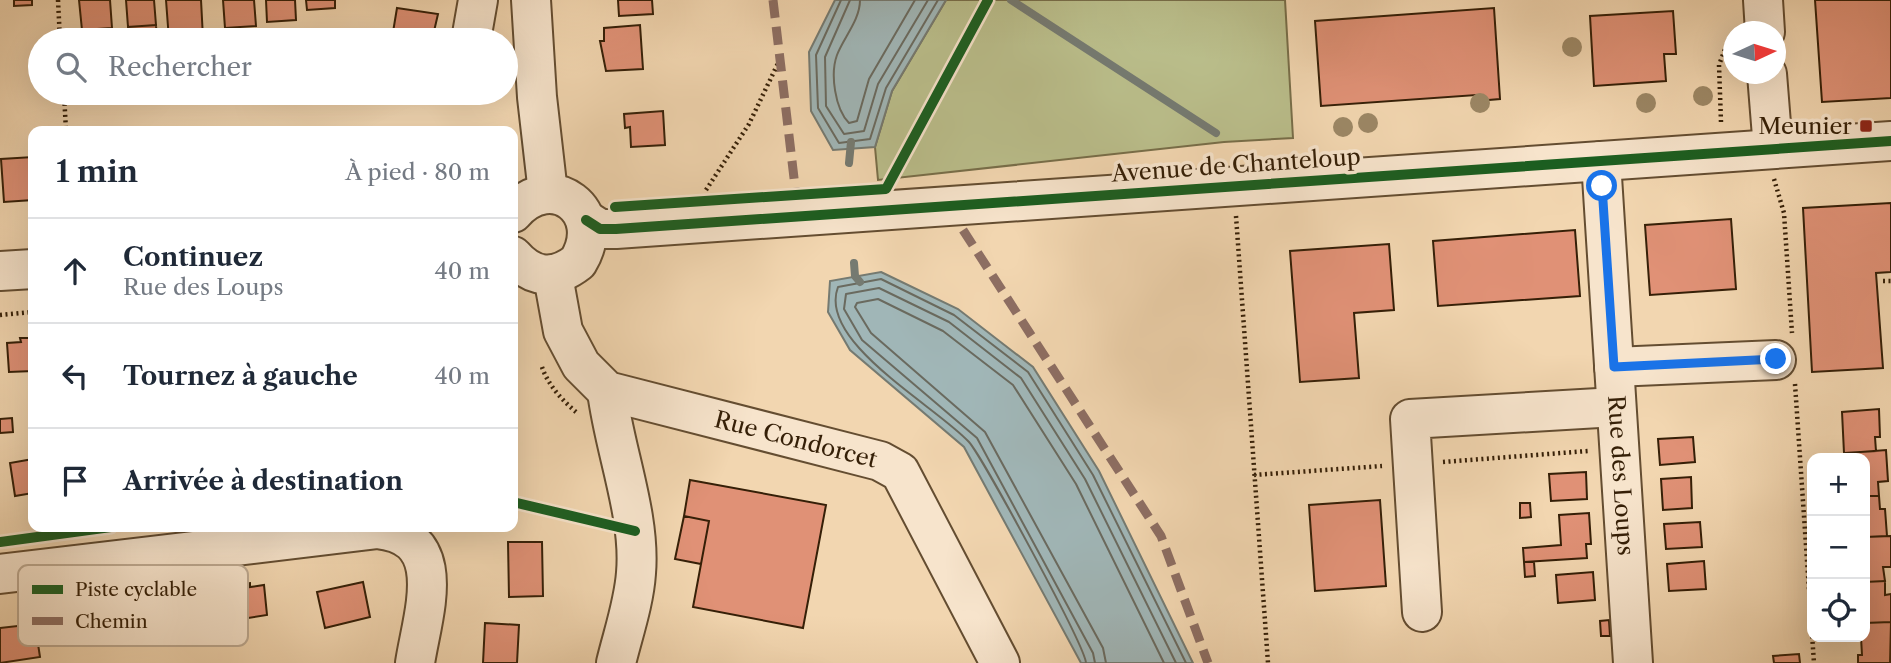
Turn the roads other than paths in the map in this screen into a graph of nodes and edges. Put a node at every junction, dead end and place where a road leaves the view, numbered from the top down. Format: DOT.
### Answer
graph roads {
  1 [pos="478,0"];
  2 [pos="531,0"];
  3 [pos="1763,0"];
  4 [pos="1751,21"];
  5 [pos="473,28"];
  6 [pos="1769,84"];
  7 [pos="521,94"];
  8 [pos="1891,141"];
  9 [pos="1601,161"];
  10 [pos="1773,162"];
  11 [pos="548,193"];
  12 [pos="518,207"];
  13 [pos="586,219"];
  14 [pos="518,262"];
  15 [pos="28,269"];
  16 [pos="0,271"];
  17 [pos="554,276"];
  18 [pos="1788,357"];
  19 [pos="1614,367"];
  20 [pos="607,391"];
  21 [pos="1616,407"];
  22 [pos="352,532"];
  23 [pos="400,532"];
  24 [pos="69,565"];
  25 [pos="18,571"];
  26 [pos="0,573"];
  27 [pos="1422,612"];
  28 [pos="415,663"];
  29 [pos="616,663"];
  30 [pos="999,663"];
  31 [pos="1633,663"];
  1 -- 5 [label="street"];
  2 -- 7 [label="street"];
  3 -- 4 [label="street"];
  6 -- 10 [label="street"];
  7 -- 11 [label="street"];
  8 -- 10 [label="street, Avenue de Chanteloup"];
  9 -- 10 [label="street, Avenue de Chanteloup"];
  9 -- 13 [label="street, Avenue de Chanteloup"];
  9 -- 19 [label="street, Rue des Loups"];
  11 -- 12 [label="street"];
  11 -- 13 [label="street"];
  13 -- 17 [label="street"];
  14 -- 17 [label="street"];
  15 -- 16 [label="street"];
  17 -- 20 [label="street"];
  18 -- 19 [label="street"];
  19 -- 21 [label="street, Rue des Loups"];
  20 -- 29 [label="street"];
  20 -- 30 [label="street, Rue Condorcet"];
  21 -- 27 [label="street"];
  21 -- 31 [label="street, Rue des Loups"];
  22 -- 24 [label="street"];
  23 -- 28 [label="street"];
  25 -- 26 [label="street"];
}
